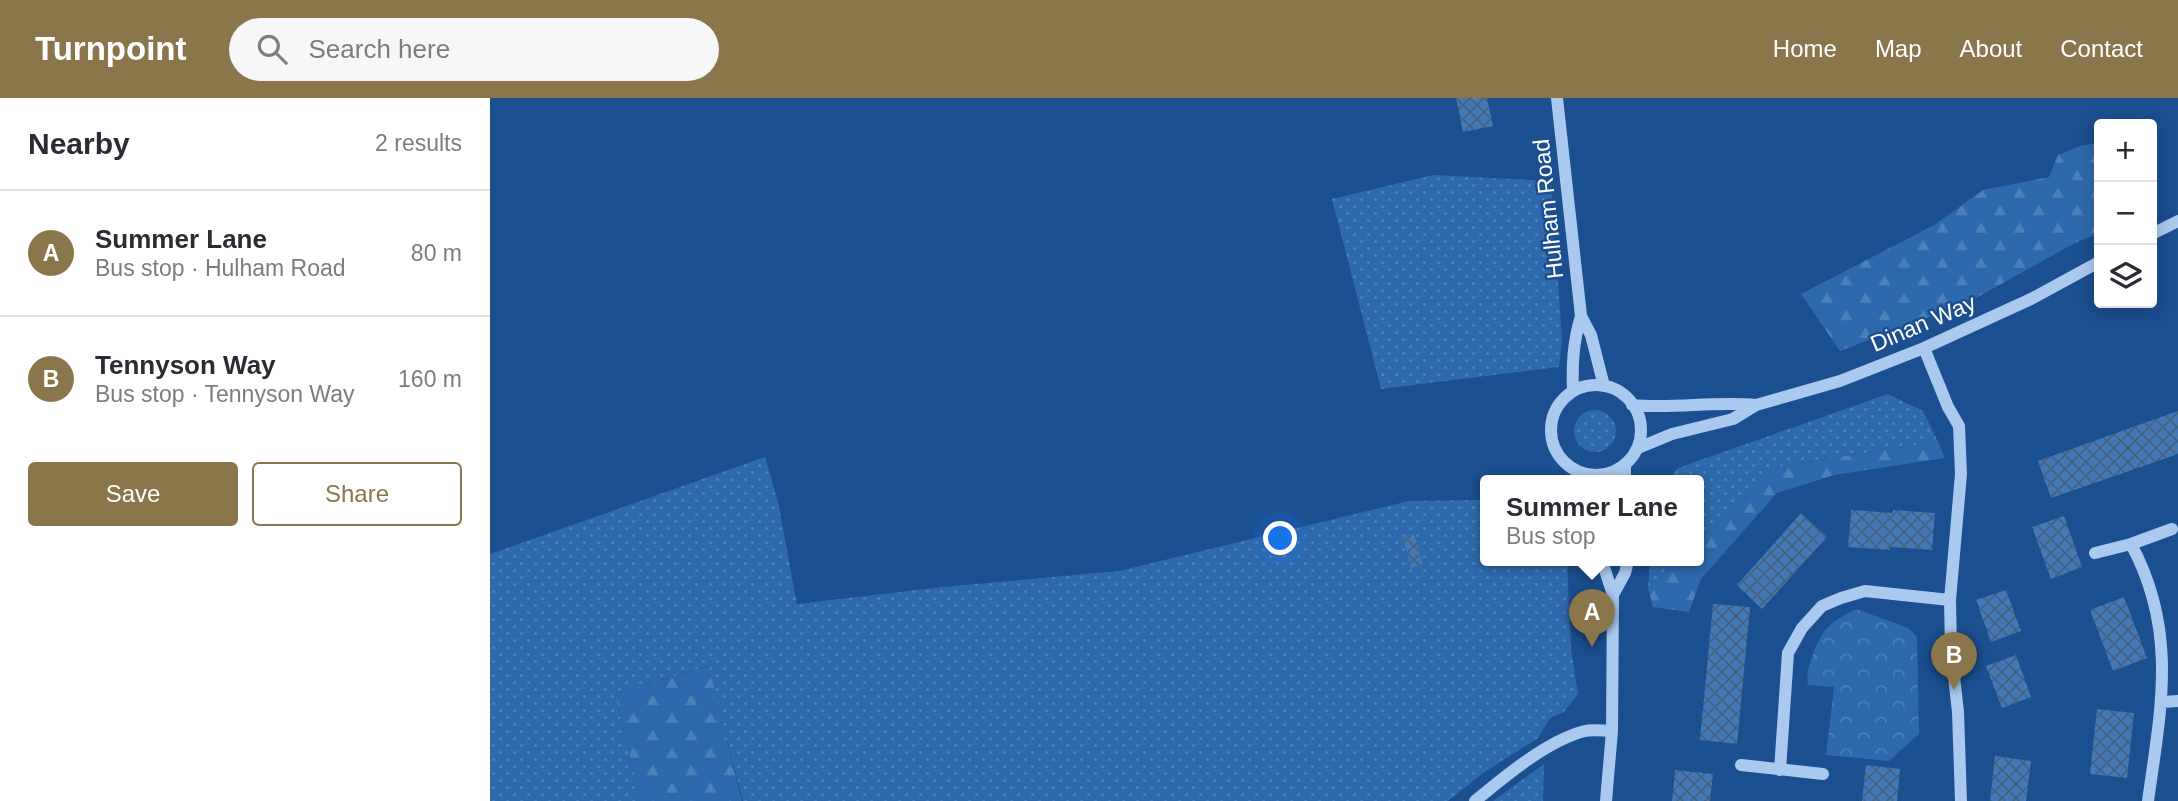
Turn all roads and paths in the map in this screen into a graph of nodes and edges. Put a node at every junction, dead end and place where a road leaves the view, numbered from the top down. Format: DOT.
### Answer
graph roads {
  1 [pos="1557,98"];
  2 [pos="2178,220"];
  3 [pos="2157,231"];
  4 [pos="2094,265"];
  5 [pos="1581,316"];
  6 [pos="1924,348"];
  7 [pos="1604,386"];
  8 [pos="1573,391"];
  9 [pos="1632,405"];
  10 [pos="1756,405"];
  11 [pos="1638,448"];
  12 [pos="1625,465"];
  13 [pos="1579,475"];
  14 [pos="1592,475"];
  15 [pos="1626,475"];
  16 [pos="2172,529"];
  17 [pos="2131,544"];
  18 [pos="2095,553"];
  19 [pos="1604,566"];
  20 [pos="1627,566"];
  21 [pos="1613,595"];
  22 [pos="1950,600"];
  23 [pos="2178,701"];
  24 [pos="2162,702"];
  25 [pos="1612,731"];
  26 [pos="1741,765"];
  27 [pos="1780,770"];
  28 [pos="1823,774"];
  29 [pos="1475,801"];
  30 [pos="1606,801"];
  31 [pos="1961,801"];
  32 [pos="2148,801"];
  1 -- 5 [label="street, Hulham Road"];
  2 -- 3 [label="street"];
  4 -- 6 [label="street, Dinan Way"];
  5 -- 7 [label="street, Hulham Road"];
  5 -- 8 [label="street, Hulham Road"];
  6 -- 10 [label="street, Dinan Way"];
  6 -- 22 [label="street"];
  7 -- 8 [label="street"];
  7 -- 9 [label="street"];
  8 -- 13 [label="street"];
  9 -- 10 [label="street, Dinan Way"];
  9 -- 11 [label="street"];
  10 -- 11 [label="street, Dinan Way"];
  11 -- 12 [label="street"];
  12 -- 14 [label="street"];
  12 -- 15 [label="street"];
  16 -- 17 [label="street"];
  17 -- 18 [label="street"];
  17 -- 24 [label="street"];
  19 -- 21 [label="street"];
  20 -- 21 [label="street"];
  21 -- 25 [label="street"];
  22 -- 27 [label="street"];
  22 -- 31 [label="street"];
  23 -- 24 [label="street"];
  24 -- 32 [label="street"];
  25 -- 29 [label="street"];
  25 -- 30 [label="street"];
  26 -- 27 [label="street"];
  27 -- 28 [label="street"];
}
